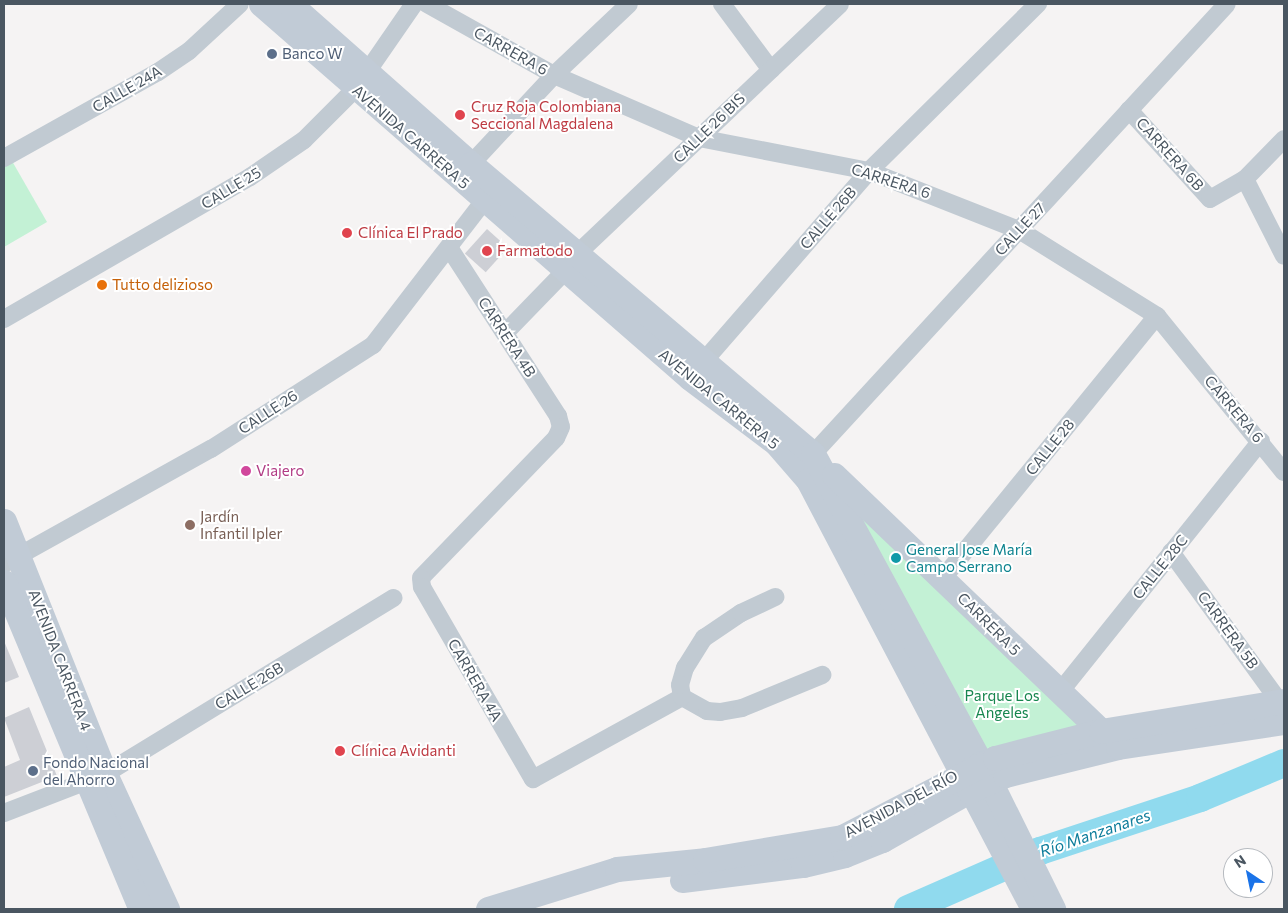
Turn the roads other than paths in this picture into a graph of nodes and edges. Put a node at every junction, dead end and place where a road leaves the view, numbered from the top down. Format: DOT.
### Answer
graph roads {
  1 [pos="240,4"];
  2 [pos="261,4"];
  3 [pos="290,4"];
  4 [pos="414,4"];
  5 [pos="427,4"];
  6 [pos="629,4"];
  7 [pos="722,4"];
  8 [pos="840,4"];
  9 [pos="1038,4"];
  10 [pos="1227,4"];
  11 [pos="771,70"];
  12 [pos="554,75"];
  13 [pos="362,81"];
  14 [pos="1129,110"];
  15 [pos="699,138"];
  16 [pos="1284,139"];
  17 [pos="4,158"];
  18 [pos="471,164"];
  19 [pos="869,171"];
  20 [pos="1245,179"];
  21 [pos="484,201"];
  22 [pos="1019,230"];
  23 [pos="450,248"];
  24 [pos="1284,256"];
  25 [pos="572,262"];
  26 [pos="1157,316"];
  27 [pos="4,320"];
  28 [pos="504,333"];
  29 [pos="696,370"];
  30 [pos="1261,441"];
  31 [pos="813,454"];
  32 [pos="1284,472"];
  33 [pos="4,521"];
  34 [pos="1171,552"];
  35 [pos="12,561"];
  36 [pos="421,578"];
  37 [pos="943,578"];
  38 [pos="4,582"];
  39 [pos="776,597"];
  40 [pos="393,598"];
  41 [pos="822,675"];
  42 [pos="1059,693"];
  43 [pos="682,697"];
  44 [pos="1283,708"];
  45 [pos="1101,731"];
  46 [pos="975,777"];
  47 [pos="95,778"];
  48 [pos="4,813"];
  49 [pos="1039,901"];
  50 [pos="141,909"];
  51 [pos="167,909"];
  52 [pos="488,909"];
  53 [pos="538,909"];
  1 -- 17 [label="street, CALLE 24A"];
  2 -- 13 [label="street, AVENIDA CARRERA 5"];
  3 -- 13 [label="street, AVENIDA CARRERA 5"];
  4 -- 13 [label="street, CALLE 25"];
  5 -- 12 [label="street, CARRERA 6"];
  6 -- 12 [label="street"];
  7 -- 11 [label="street"];
  8 -- 11 [label="street, CALLE 26 BIS"];
  9 -- 19 [label="street, CALLE 26B"];
  10 -- 14 [label="street, CALLE 27"];
  11 -- 15 [label="street, CALLE 26 BIS"];
  12 -- 15 [label="street, CARRERA 6"];
  12 -- 18 [label="street"];
  13 -- 18 [label="street, AVENIDA CARRERA 5"];
  13 -- 21 [label="street, AVENIDA CARRERA 5"];
  13 -- 27 [label="street, CALLE 25"];
  14 -- 20 [label="street, CARRERA 6B"];
  14 -- 22 [label="street, CALLE 27"];
  15 -- 19 [label="street, CARRERA 6"];
  15 -- 25 [label="street, CALLE 26 BIS"];
  16 -- 20 [label="street"];
  18 -- 25 [label="street, AVENIDA CARRERA 5"];
  19 -- 22 [label="street, CARRERA 6"];
  19 -- 29 [label="street, CALLE 26B"];
  20 -- 24 [label="street"];
  21 -- 23 [label="street, CALLE 26"];
  21 -- 25 [label="street, AVENIDA CARRERA 5"];
  22 -- 26 [label="street, CARRERA 6"];
  22 -- 31 [label="street, CALLE 27"];
  23 -- 28 [label="street, CARRERA 4B"];
  23 -- 35 [label="street, CALLE 26"];
  25 -- 28 [label="street, CALLE 26 BIS"];
  25 -- 29 [label="street, AVENIDA CARRERA 5"];
  26 -- 30 [label="street, CARRERA 6"];
  26 -- 37 [label="street, CALLE 28"];
  28 -- 36 [label="street, CARRERA 4B"];
  29 -- 31 [label="street, AVENIDA CARRERA 5"];
  29 -- 46 [label="street, AVENIDA CARRERA 5"];
  30 -- 32 [label="street, CARRERA 6"];
  30 -- 34 [label="street, CALLE 28C"];
  31 -- 37 [label="street, CARRERA 5"];
  31 -- 46 [label="street, AVENIDA CARRERA 5"];
  33 -- 35 [label="street, AVENIDA CARRERA 4"];
  34 -- 42 [label="street, CALLE 28C"];
  34 -- 44 [label="street, CARRERA 5B"];
  35 -- 47 [label="street, AVENIDA CARRERA 4"];
  36 -- 43 [label="street, CARRERA 4A"];
  37 -- 42 [label="street, CARRERA 5"];
  38 -- 47 [label="street, AVENIDA CARRERA 4"];
  39 -- 43 [label="street"];
  40 -- 47 [label="street, CALLE 26B"];
  41 -- 43 [label="street"];
  42 -- 45 [label="street, CARRERA 5"];
  44 -- 45 [label="street, AVENIDA DEL RÍO"];
  44 -- 46 [label="street, AVENIDA DEL RÍO"];
  45 -- 46 [label="street, AVENIDA DEL RÍO"];
  46 -- 49 [label="street, AVENIDA CARRERA 5"];
  46 -- 52 [label="street, AVENIDA DEL RÍO"];
  46 -- 53 [label="street, AVENIDA DEL RÍO"];
  47 -- 48 [label="street"];
  47 -- 50 [label="street, AVENIDA CARRERA 4"];
  47 -- 51 [label="street, AVENIDA CARRERA 4"];
}
